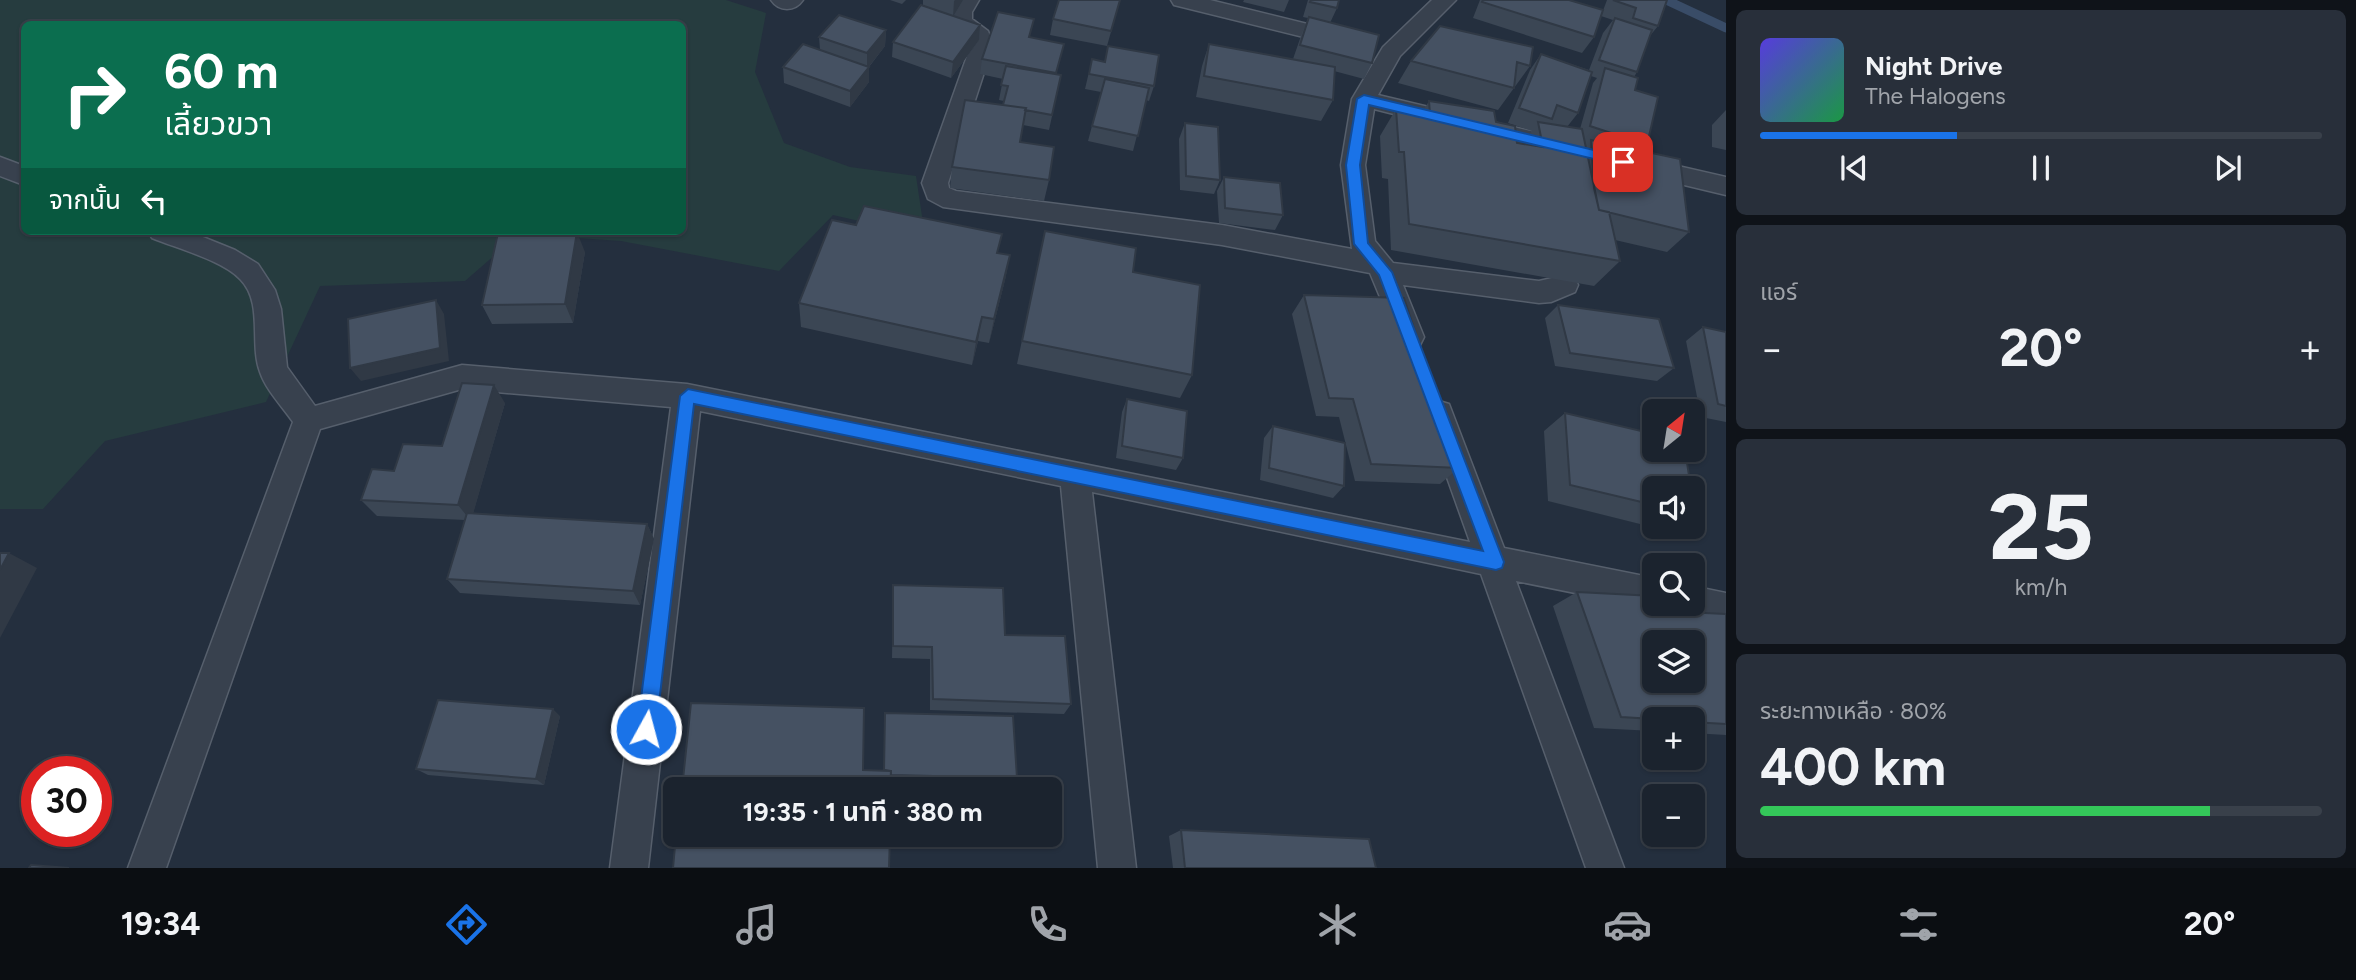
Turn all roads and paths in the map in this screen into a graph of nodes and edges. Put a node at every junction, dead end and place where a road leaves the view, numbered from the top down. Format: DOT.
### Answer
graph roads {
  1 [pos="782,0"];
  2 [pos="792,0"];
  3 [pos="968,0"];
  4 [pos="1182,0"];
  5 [pos="1445,0"];
  6 [pos="1391,52"];
  7 [pos="1364,99"];
  8 [pos="1592,154"];
  9 [pos="1619,161"];
  10 [pos="0,166"];
  11 [pos="21,175"];
  12 [pos="1726,186"];
  13 [pos="171,235"];
  14 [pos="1382,268"];
  15 [pos="1565,285"];
  16 [pos="1419,360"];
  17 [pos="1428,386"];
  18 [pos="688,396"];
  19 [pos="307,420"];
  20 [pos="1075,476"];
  21 [pos="1496,562"];
  22 [pos="1642,592"];
  23 [pos="1705,605"];
  24 [pos="1726,609"];
  25 [pos="147,868"];
  26 [pos="629,868"];
  27 [pos="1117,868"];
  28 [pos="1605,868"];
  1 -- 2 [label="street"];
  3 -- 14 [label="street"];
  4 -- 6 [label="street"];
  5 -- 6 [label="street"];
  6 -- 7 [label="street"];
  7 -- 8 [label="street"];
  7 -- 14 [label="street"];
  9 -- 12 [label="street"];
  10 -- 11 [label="street"];
  13 -- 19 [label="street"];
  14 -- 15 [label="street"];
  14 -- 16 [label="street"];
  17 -- 21 [label="street"];
  18 -- 19 [label="street"];
  18 -- 20 [label="street"];
  18 -- 26 [label="street"];
  19 -- 25 [label="street"];
  20 -- 21 [label="street"];
  20 -- 27 [label="street"];
  21 -- 22 [label="street"];
  21 -- 28 [label="street"];
  23 -- 24 [label="street"];
}
